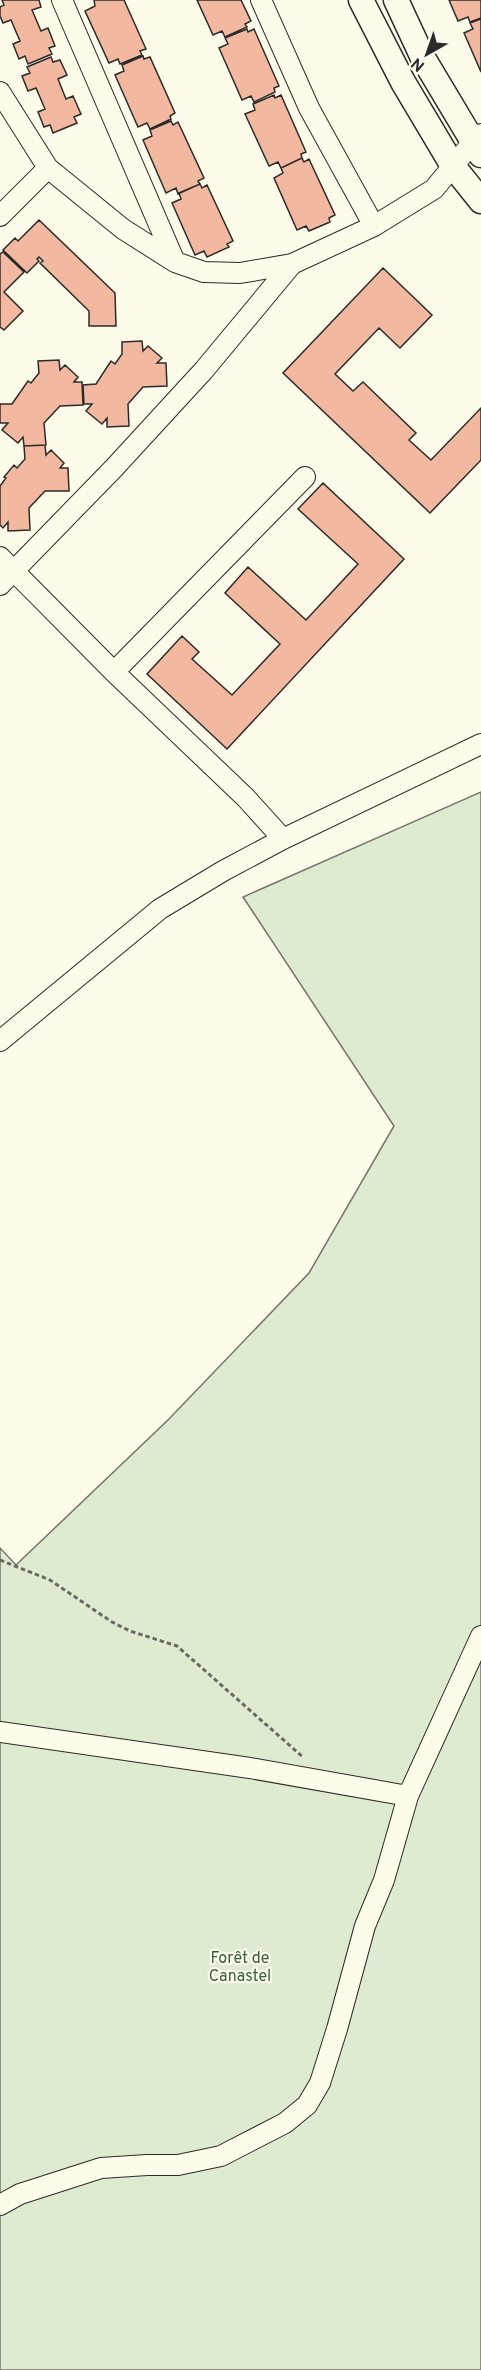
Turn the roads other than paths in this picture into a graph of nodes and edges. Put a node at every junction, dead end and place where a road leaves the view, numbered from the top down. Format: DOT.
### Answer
graph roads {
  1 [pos="62,0"];
  2 [pos="261,0"];
  3 [pos="361,0"];
  4 [pos="396,0"];
  5 [pos="0,93"];
  6 [pos="478,144"];
  7 [pos="453,166"];
  8 [pos="48,168"];
  9 [pos="481,201"];
  10 [pos="0,216"];
  11 [pos="374,226"];
  12 [pos="175,262"];
  13 [pos="292,264"];
  14 [pos="305,477"];
  15 [pos="0,556"];
  16 [pos="15,571"];
  17 [pos="0,585"];
  18 [pos="114,672"];
  19 [pos="481,744"];
  20 [pos="283,839"];
  21 [pos="0,1041"];
  22 [pos="481,1636"];
  23 [pos="0,1732"];
  24 [pos="408,1796"];
  25 [pos="0,2205"];
  1 -- 12 [label="street"];
  2 -- 11 [label="street"];
  3 -- 7 [label="main road"];
  4 -- 6 [label="main road"];
  5 -- 8 [label="street"];
  6 -- 7 [label="street"];
  7 -- 9 [label="main road"];
  7 -- 11 [label="street"];
  8 -- 10 [label="street"];
  8 -- 12 [label="street"];
  11 -- 13 [label="street"];
  12 -- 13 [label="street"];
  13 -- 16 [label="street"];
  14 -- 18 [label="street"];
  15 -- 16 [label="street"];
  16 -- 17 [label="street"];
  16 -- 18 [label="street"];
  18 -- 20 [label="street"];
  19 -- 20 [label="street"];
  20 -- 21 [label="street"];
  22 -- 24 [label="street"];
  23 -- 24 [label="street"];
  24 -- 25 [label="street"];
}
